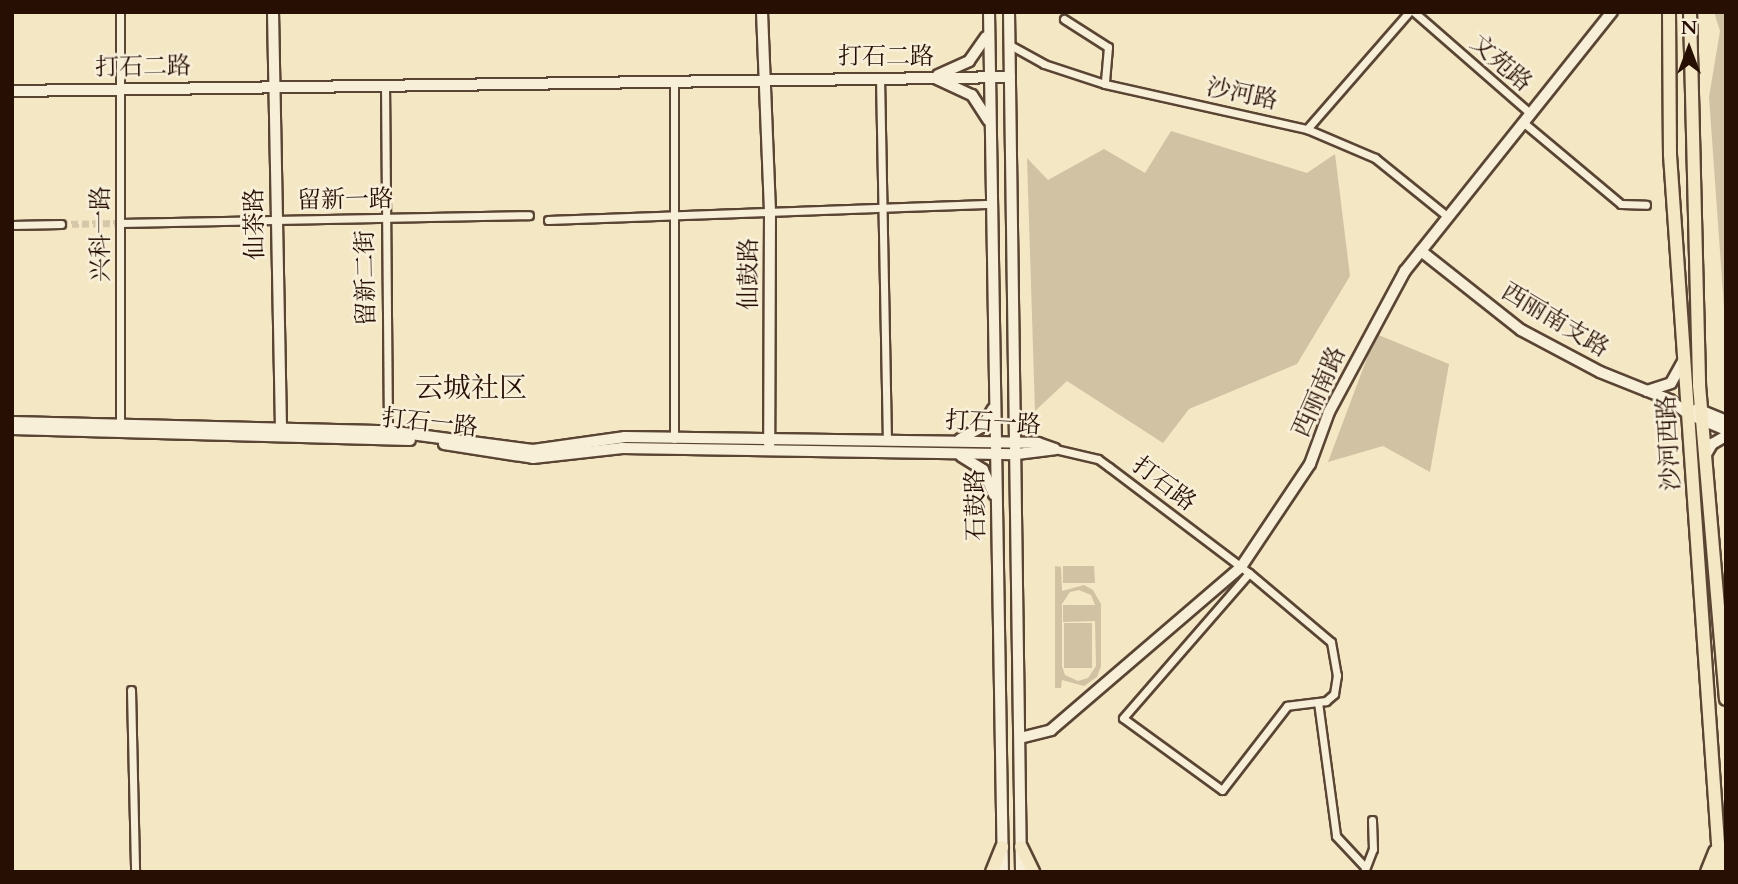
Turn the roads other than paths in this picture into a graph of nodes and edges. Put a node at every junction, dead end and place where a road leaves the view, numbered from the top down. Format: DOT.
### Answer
graph roads {
  1 [pos="120,12"];
  2 [pos="273,12"];
  3 [pos="762,12"];
  4 [pos="1009,12"];
  5 [pos="1411,12"];
  6 [pos="1612,12"];
  7 [pos="1662,12"];
  8 [pos="1669,12"];
  9 [pos="1690,12"];
  10 [pos="989,18"];
  11 [pos="1064,19"];
  12 [pos="1669,34"];
  13 [pos="1010,45"];
  14 [pos="880,77"];
  15 [pos="931,77"];
  16 [pos="989,77"];
  17 [pos="1010,77"];
  18 [pos="763,79"];
  19 [pos="674,80"];
  20 [pos="385,83"];
  21 [pos="1105,84"];
  22 [pos="274,85"];
  23 [pos="120,88"];
  24 [pos="12,91"];
  25 [pos="1528,119"];
  26 [pos="1307,128"];
  27 [pos="990,130"];
  28 [pos="993,204"];
  29 [pos="1646,205"];
  30 [pos="883,208"];
  31 [pos="770,212"];
  32 [pos="529,215"];
  33 [pos="676,216"];
  34 [pos="1448,217"];
  35 [pos="384,218"];
  36 [pos="277,220"];
  37 [pos="548,220"];
  38 [pos="120,223"];
  39 [pos="61,224"];
  40 [pos="12,225"];
  41 [pos="1421,251"];
  42 [pos="1685,353"];
  43 [pos="1643,391"];
  44 [pos="996,399"];
  45 [pos="1685,408"];
  46 [pos="1702,415"];
  47 [pos="1726,421"];
  48 [pos="12,422"];
  49 [pos="120,423"];
  50 [pos="12,429"];
  51 [pos="281,430"];
  52 [pos="1726,430"];
  53 [pos="89,431"];
  54 [pos="388,431"];
  55 [pos="1726,436"];
  56 [pos="674,439"];
  57 [pos="769,440"];
  58 [pos="887,440"];
  59 [pos="952,441"];
  60 [pos="996,448"];
  61 [pos="1017,448"];
  62 [pos="1055,449"];
  63 [pos="769,452"];
  64 [pos="948,453"];
  65 [pos="1705,457"];
  66 [pos="997,513"];
  67 [pos="1245,570"];
  68 [pos="131,690"];
  69 [pos="1726,699"];
  70 [pos="1318,702"];
  71 [pos="1020,738"];
  72 [pos="1372,820"];
  73 [pos="1716,838"];
  74 [pos="1002,847"];
  75 [pos="1021,847"];
  76 [pos="1364,869"];
  77 [pos="135,872"];
  78 [pos="992,872"];
  79 [pos="1003,872"];
  80 [pos="1021,872"];
  81 [pos="1033,872"];
  82 [pos="1707,872"];
  83 [pos="1720,872"];
  1 -- 23 [label="street, 兴科一路"];
  2 -- 22 [label="street, 仙茶路"];
  3 -- 18 [label="street, 仙鼓路"];
  4 -- 13 [label="main road, 石鼓路"];
  5 -- 25 [label="street, 文苑路"];
  5 -- 26 [label="street"];
  6 -- 25 [label="street, 西丽南路"];
  7 -- 12 [label="street"];
  8 -- 12 [label="main road, 沙河西路"];
  9 -- 46 [label="main road, 沙河西路"];
  10 -- 15 [label="main road"];
  10 -- 16 [label="main road, 石鼓路"];
  11 -- 21 [label="street"];
  12 -- 42 [label="main road, 沙河西路"];
  13 -- 17 [label="main road, 石鼓路"];
  13 -- 21 [label="street, 沙河路"];
  14 -- 15 [label="main road, 打石二路"];
  14 -- 18 [label="main road, 打石二路"];
  14 -- 30 [label="street"];
  15 -- 16 [label="main road, 打石二路"];
  15 -- 27 [label="main road"];
  16 -- 17 [label="main road, 打石二路"];
  16 -- 27 [label="main road, 石鼓路"];
  17 -- 61 [label="main road, 石鼓路"];
  18 -- 19 [label="main road, 打石二路"];
  18 -- 31 [label="street, 仙鼓路"];
  19 -- 20 [label="main road, 打石二路"];
  19 -- 33 [label="street"];
  20 -- 22 [label="main road, 打石二路"];
  20 -- 35 [label="street, 留新二街"];
  21 -- 26 [label="street, 沙河路"];
  22 -- 23 [label="main road, 打石二路"];
  22 -- 36 [label="street, 仙茶路"];
  23 -- 24 [label="main road, 打石二路"];
  23 -- 38 [label="street, 兴科一路"];
  25 -- 29 [label="street, 文苑路"];
  25 -- 34 [label="street, 西丽南路"];
  26 -- 34 [label="street, 沙河路"];
  27 -- 28 [label="main road, 石鼓路"];
  28 -- 30 [label="street"];
  28 -- 44 [label="main road, 石鼓路"];
  30 -- 31 [label="street"];
  30 -- 58 [label="street"];
  31 -- 33 [label="street"];
  31 -- 57 [label="street, 仙鼓路"];
  32 -- 35 [label="street, 留新一路"];
  33 -- 37 [label="street"];
  33 -- 56 [label="street"];
  34 -- 41 [label="street, 西丽南路"];
  35 -- 36 [label="street, 留新一路"];
  35 -- 54 [label="street, 留新二街"];
  36 -- 38 [label="street, 留新一路"];
  36 -- 51 [label="street, 仙茶路"];
  38 -- 49 [label="street, 兴科一路"];
  39 -- 40 [label="street"];
  41 -- 43 [label="street, 西丽南支路"];
  41 -- 67 [label="street, 西丽南路"];
  42 -- 43 [label="street"];
  42 -- 45 [label="main road, 沙河西路"];
  43 -- 45 [label="street, 西丽南支路"];
  44 -- 59 [label="main road"];
  44 -- 60 [label="main road, 石鼓路"];
  45 -- 46 [label="street, 西丽南支路"];
  45 -- 73 [label="main road, 沙河西路"];
  46 -- 47 [label="street"];
  46 -- 52 [label="street"];
  46 -- 65 [label="main road, 沙河西路"];
  48 -- 49 [label="main road, 打石一路"];
  49 -- 51 [label="main road, 打石一路"];
  49 -- 53 [label="street"];
  50 -- 53 [label="main road, 打石一路"];
  51 -- 53 [label="main road, 打石一路"];
  51 -- 54 [label="main road, 打石一路"];
  51 -- 63 [label="main road, 打石一路"];
  54 -- 56 [label="main road, 打石一路"];
  55 -- 65 [label="street"];
  56 -- 57 [label="main road, 打石一路"];
  57 -- 58 [label="main road, 打石一路"];
  57 -- 63 [label="street, 仙鼓路"];
  58 -- 59 [label="main road, 打石一路"];
  59 -- 60 [label="main road, 打石一路"];
  60 -- 61 [label="main road, 打石一路"];
  60 -- 64 [label="main road, 打石一路"];
  60 -- 66 [label="main road, 石鼓路"];
  61 -- 62 [label="main road, 打石一路"];
  61 -- 71 [label="main road, 石鼓路"];
  62 -- 67 [label="street, 打石路"];
  63 -- 64 [label="main road, 打石一路"];
  64 -- 66 [label="main road"];
  65 -- 69 [label="main road, 沙河西路"];
  66 -- 74 [label="main road, 石鼓路"];
  67 -- 70 [label="street, 打石路"];
  67 -- 70 [label="street"];
  67 -- 71 [label="street, 西丽南路"];
  68 -- 77 [label="street"];
  70 -- 76 [label="street"];
  71 -- 75 [label="main road, 石鼓路"];
  72 -- 76 [label="street"];
  73 -- 82 [label="main road"];
  73 -- 83 [label="main road, 沙河西路"];
  74 -- 78 [label="main road"];
  74 -- 79 [label="main road, 石鼓路"];
  75 -- 80 [label="main road, 石鼓路"];
  75 -- 81 [label="main road"];
}
